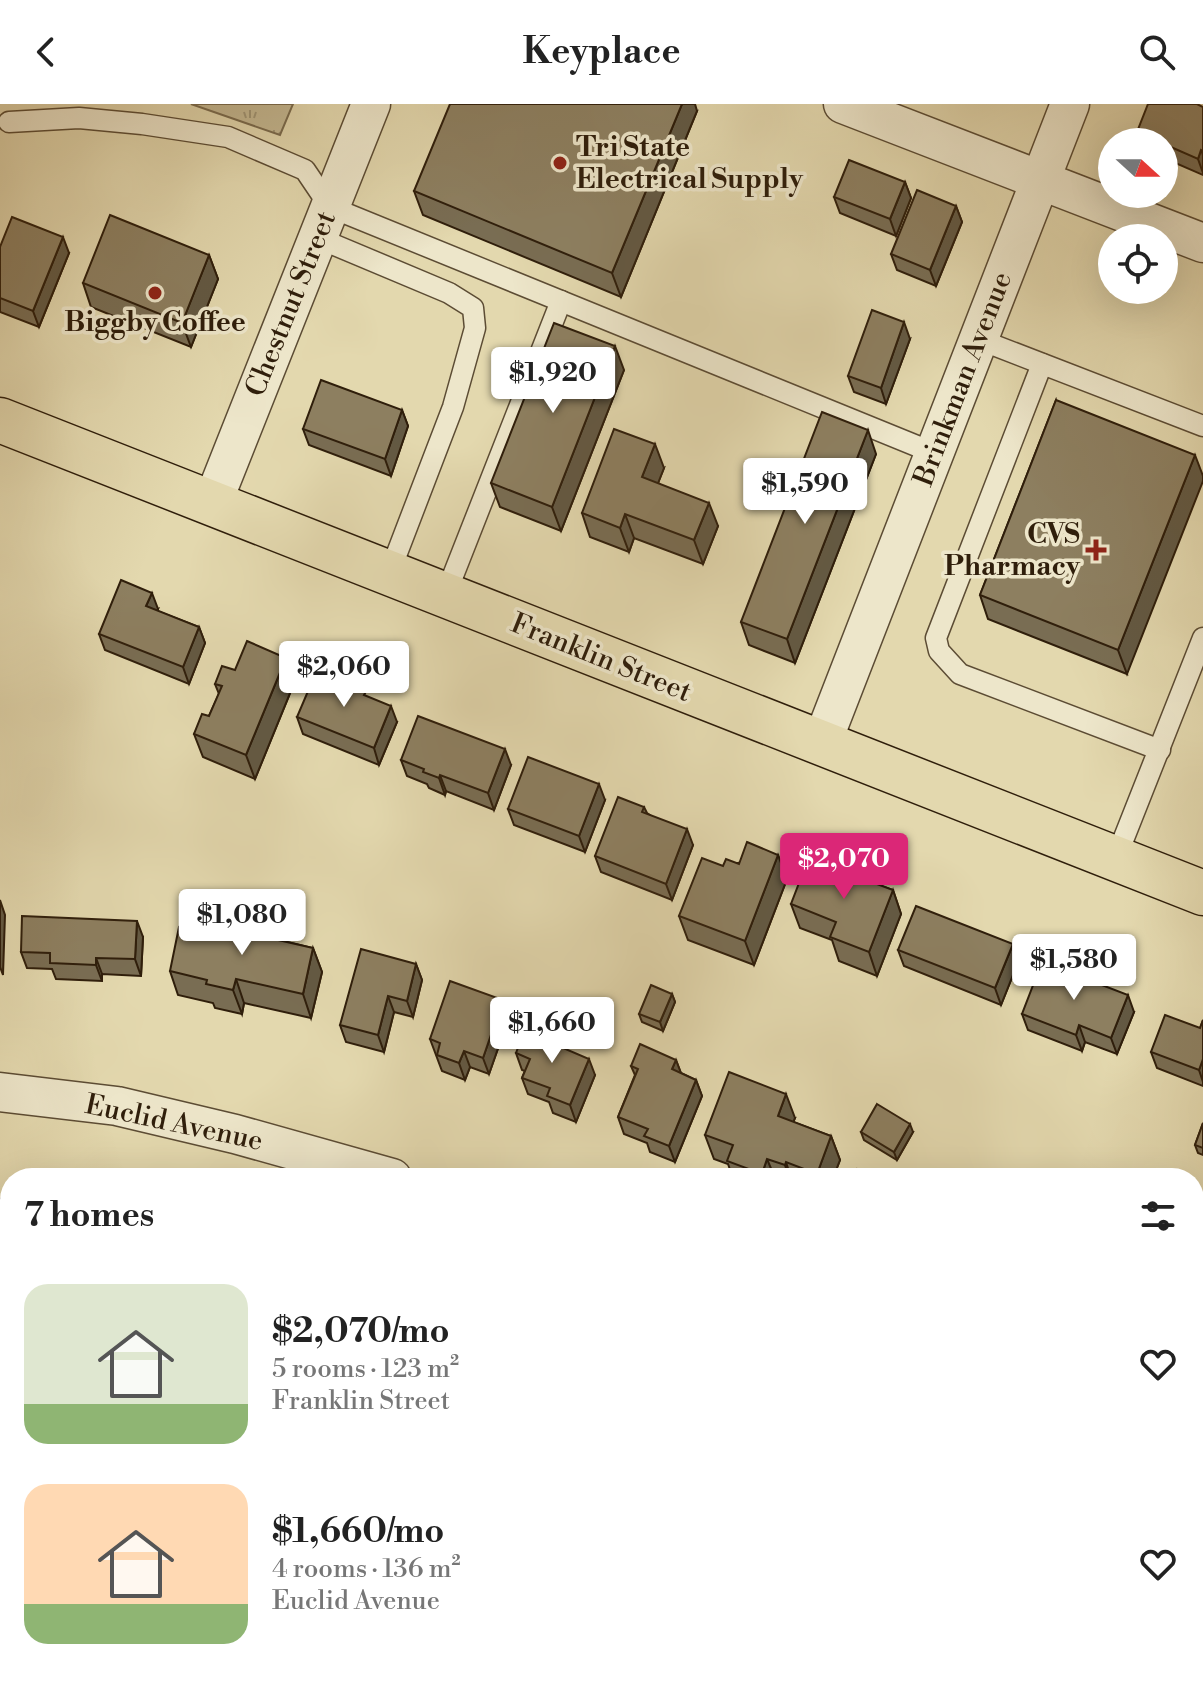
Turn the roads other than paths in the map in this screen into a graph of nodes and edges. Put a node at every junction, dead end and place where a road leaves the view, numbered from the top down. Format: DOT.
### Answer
graph roads {
  1 [pos="371,104"];
  2 [pos="843,104"];
  3 [pos="1070,104"];
  4 [pos="9,122"];
  5 [pos="1040,180"];
  6 [pos="324,222"];
  7 [pos="1203,243"];
  8 [pos="561,301"];
  9 [pos="978,339"];
  10 [pos="1042,364"];
  11 [pos="0,420"];
  12 [pos="1203,426"];
  13 [pos="934,453"];
  14 [pos="212,504"];
  15 [pos="389,574"];
  16 [pos="445,596"];
  17 [pos="1203,638"];
  18 [pos="821,745"];
  19 [pos="1160,750"];
  20 [pos="1116,858"];
  21 [pos="1203,893"];
  22 [pos="0,1092"];
  23 [pos="356,1168"];
  1 -- 6 [label="street, Chestnut Street"];
  2 -- 5 [label="street"];
  3 -- 5 [label="street, Brinkman Avenue"];
  4 -- 6 [label="lane"];
  5 -- 7 [label="street"];
  5 -- 9 [label="street, Brinkman Avenue"];
  6 -- 8 [label="lane"];
  6 -- 14 [label="street, Chestnut Street"];
  6 -- 15 [label="lane"];
  8 -- 13 [label="lane"];
  8 -- 16 [label="lane"];
  9 -- 10 [label="lane"];
  9 -- 13 [label="street, Brinkman Avenue"];
  10 -- 12 [label="lane"];
  10 -- 19 [label="lane"];
  11 -- 14 [label="main road, Franklin Street"];
  13 -- 18 [label="street, Brinkman Avenue"];
  14 -- 15 [label="main road, Franklin Street"];
  15 -- 16 [label="main road, Franklin Street"];
  16 -- 18 [label="main road, Franklin Street"];
  17 -- 19 [label="lane"];
  18 -- 20 [label="main road, Franklin Street"];
  19 -- 20 [label="lane"];
  20 -- 21 [label="main road, Franklin Street"];
  22 -- 23 [label="street, Euclid Avenue"];
}
